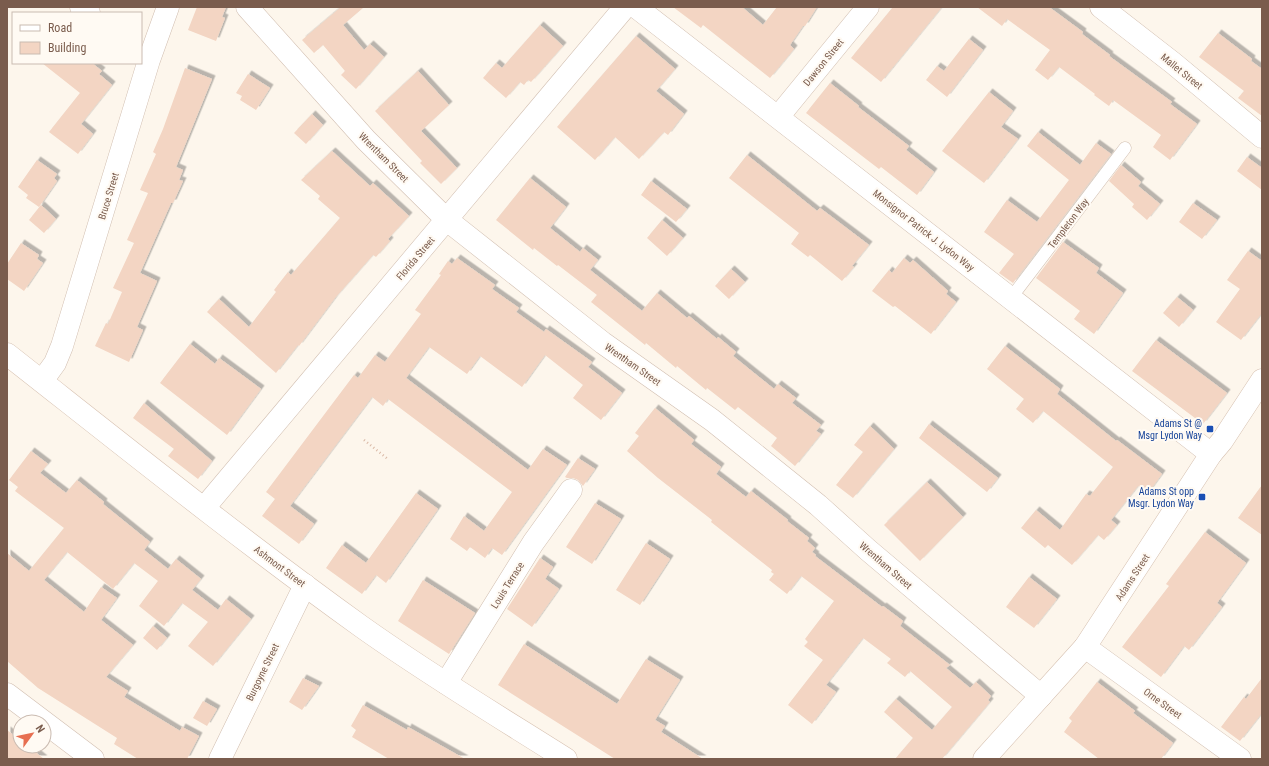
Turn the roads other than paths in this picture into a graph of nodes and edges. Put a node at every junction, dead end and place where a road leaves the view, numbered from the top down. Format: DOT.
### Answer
graph roads {
  1 [pos="168,7"];
  2 [pos="247,7"];
  3 [pos="626,7"];
  4 [pos="636,7"];
  5 [pos="868,7"];
  6 [pos="1101,7"];
  7 [pos="145,57"];
  8 [pos="778,118"];
  9 [pos="1262,137"];
  10 [pos="1125,148"];
  11 [pos="447,220"];
  12 [pos="1011,298"];
  13 [pos="7,354"];
  14 [pos="1262,380"];
  15 [pos="42,381"];
  16 [pos="1211,454"];
  17 [pos="571,490"];
  18 [pos="204,508"];
  19 [pos="306,585"];
  20 [pos="1085,647"];
  21 [pos="446,683"];
  22 [pos="7,694"];
  23 [pos="1041,696"];
  24 [pos="89,758"];
  25 [pos="220,759"];
  26 [pos="566,759"];
  27 [pos="984,759"];
  28 [pos="1240,759"];
  1 -- 7 [label="street, Bruce Street"];
  2 -- 11 [label="street, Wrentham Street"];
  3 -- 11 [label="street, Florida Street"];
  4 -- 8 [label="street, Monsignor Patrick J. Lydon Way"];
  5 -- 8 [label="street, Dawson Street"];
  6 -- 9 [label="street, Mallet Street"];
  7 -- 15 [label="street, Bruce Street"];
  8 -- 12 [label="street, Monsignor Patrick J. Lydon Way"];
  10 -- 12 [label="lane, Templeton Way"];
  11 -- 18 [label="street, Florida Street"];
  11 -- 23 [label="street, Wrentham Street"];
  12 -- 16 [label="street, Monsignor Patrick J. Lydon Way"];
  13 -- 15 [label="street, Ashmont Street"];
  14 -- 16 [label="street, Adams Street"];
  15 -- 18 [label="street, Ashmont Street"];
  16 -- 20 [label="street, Adams Street"];
  17 -- 21 [label="street, Louis Terrace"];
  18 -- 19 [label="street, Ashmont Street"];
  19 -- 21 [label="street, Ashmont Street"];
  19 -- 25 [label="street, Burgoyne Street"];
  20 -- 23 [label="street, Adams Street"];
  20 -- 28 [label="street, Orne Street"];
  21 -- 26 [label="street, Ashmont Street"];
  22 -- 24 [label="street"];
  23 -- 27 [label="street, Adams Street"];
}
